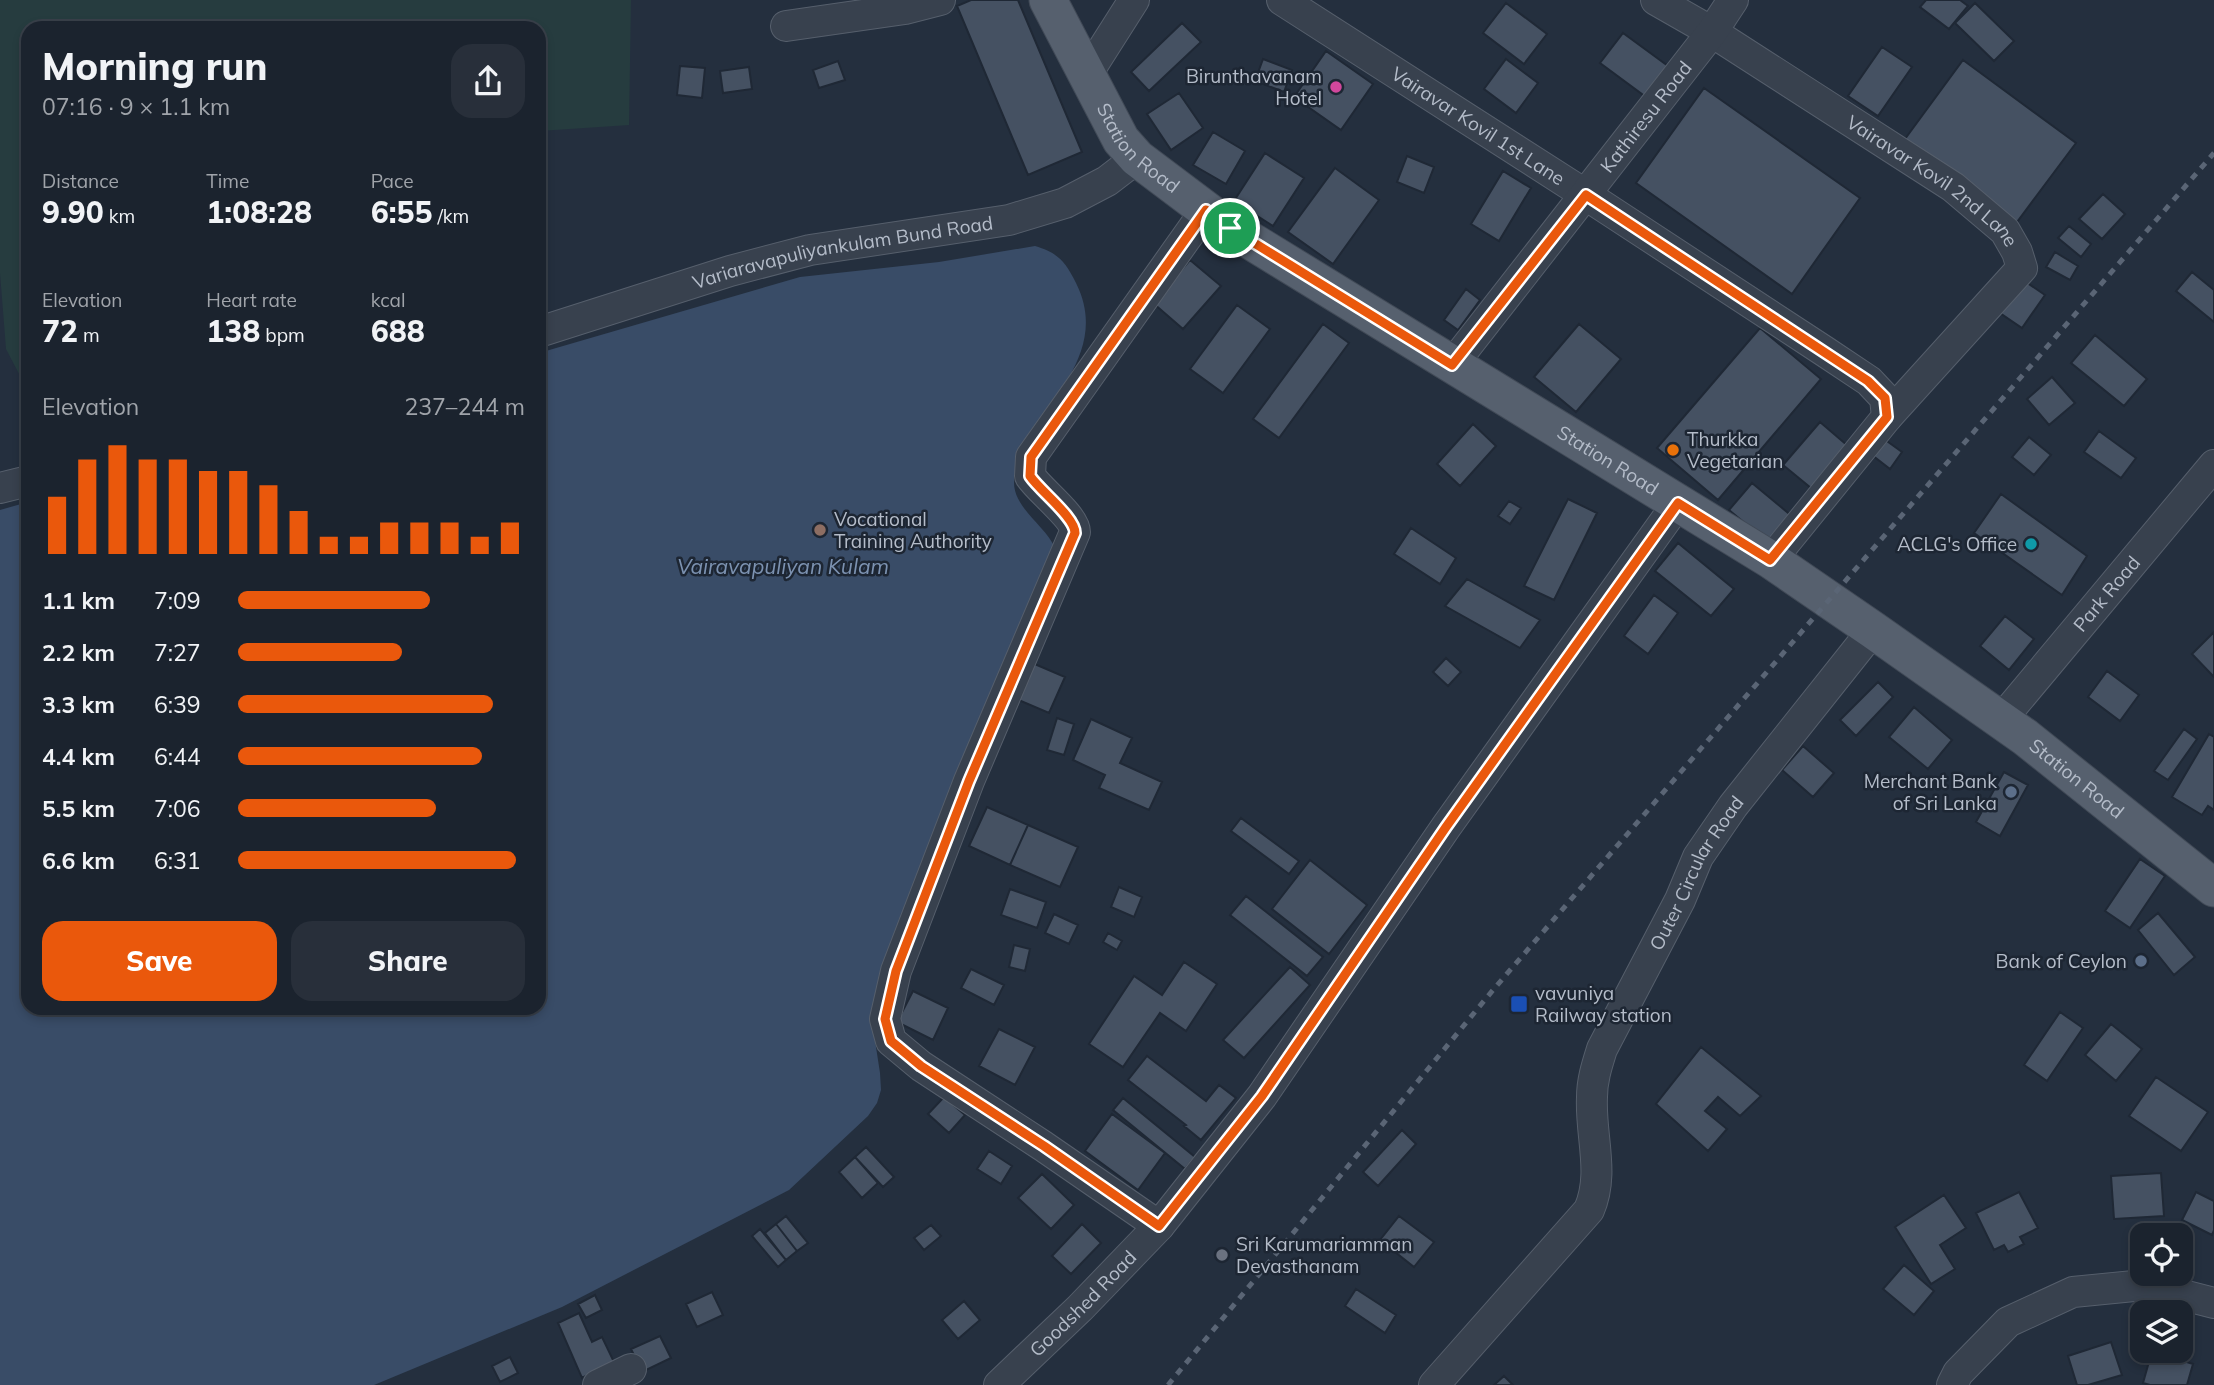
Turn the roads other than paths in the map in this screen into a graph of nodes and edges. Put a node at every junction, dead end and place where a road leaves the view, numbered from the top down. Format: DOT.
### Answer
graph roads {
  1 [pos="940,0"];
  2 [pos="1048,0"];
  3 [pos="1134,0"];
  4 [pos="1282,0"];
  5 [pos="1656,0"];
  6 [pos="1733,0"];
  7 [pos="786,26"];
  8 [pos="1712,32"];
  9 [pos="1087,74"];
  10 [pos="1137,158"];
  11 [pos="1586,195"];
  12 [pos="1206,210"];
  13 [pos="546,330"];
  14 [pos="1452,365"];
  15 [pos="1887,417"];
  16 [pos="2214,465"];
  17 [pos="21,483"];
  18 [pos="0,488"];
  19 [pos="1678,503"];
  20 [pos="1770,560"];
  21 [pos="1873,630"];
  22 [pos="2000,721"];
  23 [pos="2214,888"];
  24 [pos="1159,1226"];
  25 [pos="2214,1303"];
  26 [pos="631,1369"];
  27 [pos="598,1385"];
  28 [pos="999,1385"];
  29 [pos="1434,1385"];
  30 [pos="1952,1385"];
  1 -- 7 [label="street"];
  2 -- 9 [label="main road, Station Road"];
  3 -- 9 [label="street"];
  4 -- 11 [label="street, Vairavar Kovil 1st Lane"];
  5 -- 8 [label="street, Vairavar Kovil 2nd Lane"];
  6 -- 8 [label="street, Kathiresu Road"];
  8 -- 11 [label="street, Kathiresu Road"];
  8 -- 15 [label="street, Vairavar Kovil 2nd Lane"];
  9 -- 10 [label="main road, Station Road"];
  10 -- 12 [label="main road, Station Road"];
  10 -- 13 [label="street, Variaravapuliyankulam Bund Road"];
  11 -- 14 [label="street, Kathiresu Road"];
  11 -- 15 [label="street, Vairavar Kovil 1st Lane"];
  12 -- 14 [label="main road, Station Road"];
  12 -- 24 [label="street"];
  14 -- 19 [label="main road, Station Road"];
  15 -- 20 [label="street"];
  16 -- 22 [label="street, Park Road"];
  17 -- 18 [label="street"];
  19 -- 20 [label="main road, Station Road"];
  19 -- 24 [label="street, Goodshed Road"];
  20 -- 21 [label="main road, Station Road"];
  21 -- 22 [label="main road, Station Road"];
  21 -- 29 [label="street, Outer Circular Road"];
  22 -- 23 [label="main road, Station Road"];
  24 -- 28 [label="street, Goodshed Road"];
  25 -- 30 [label="street"];
  26 -- 27 [label="street"];
}
